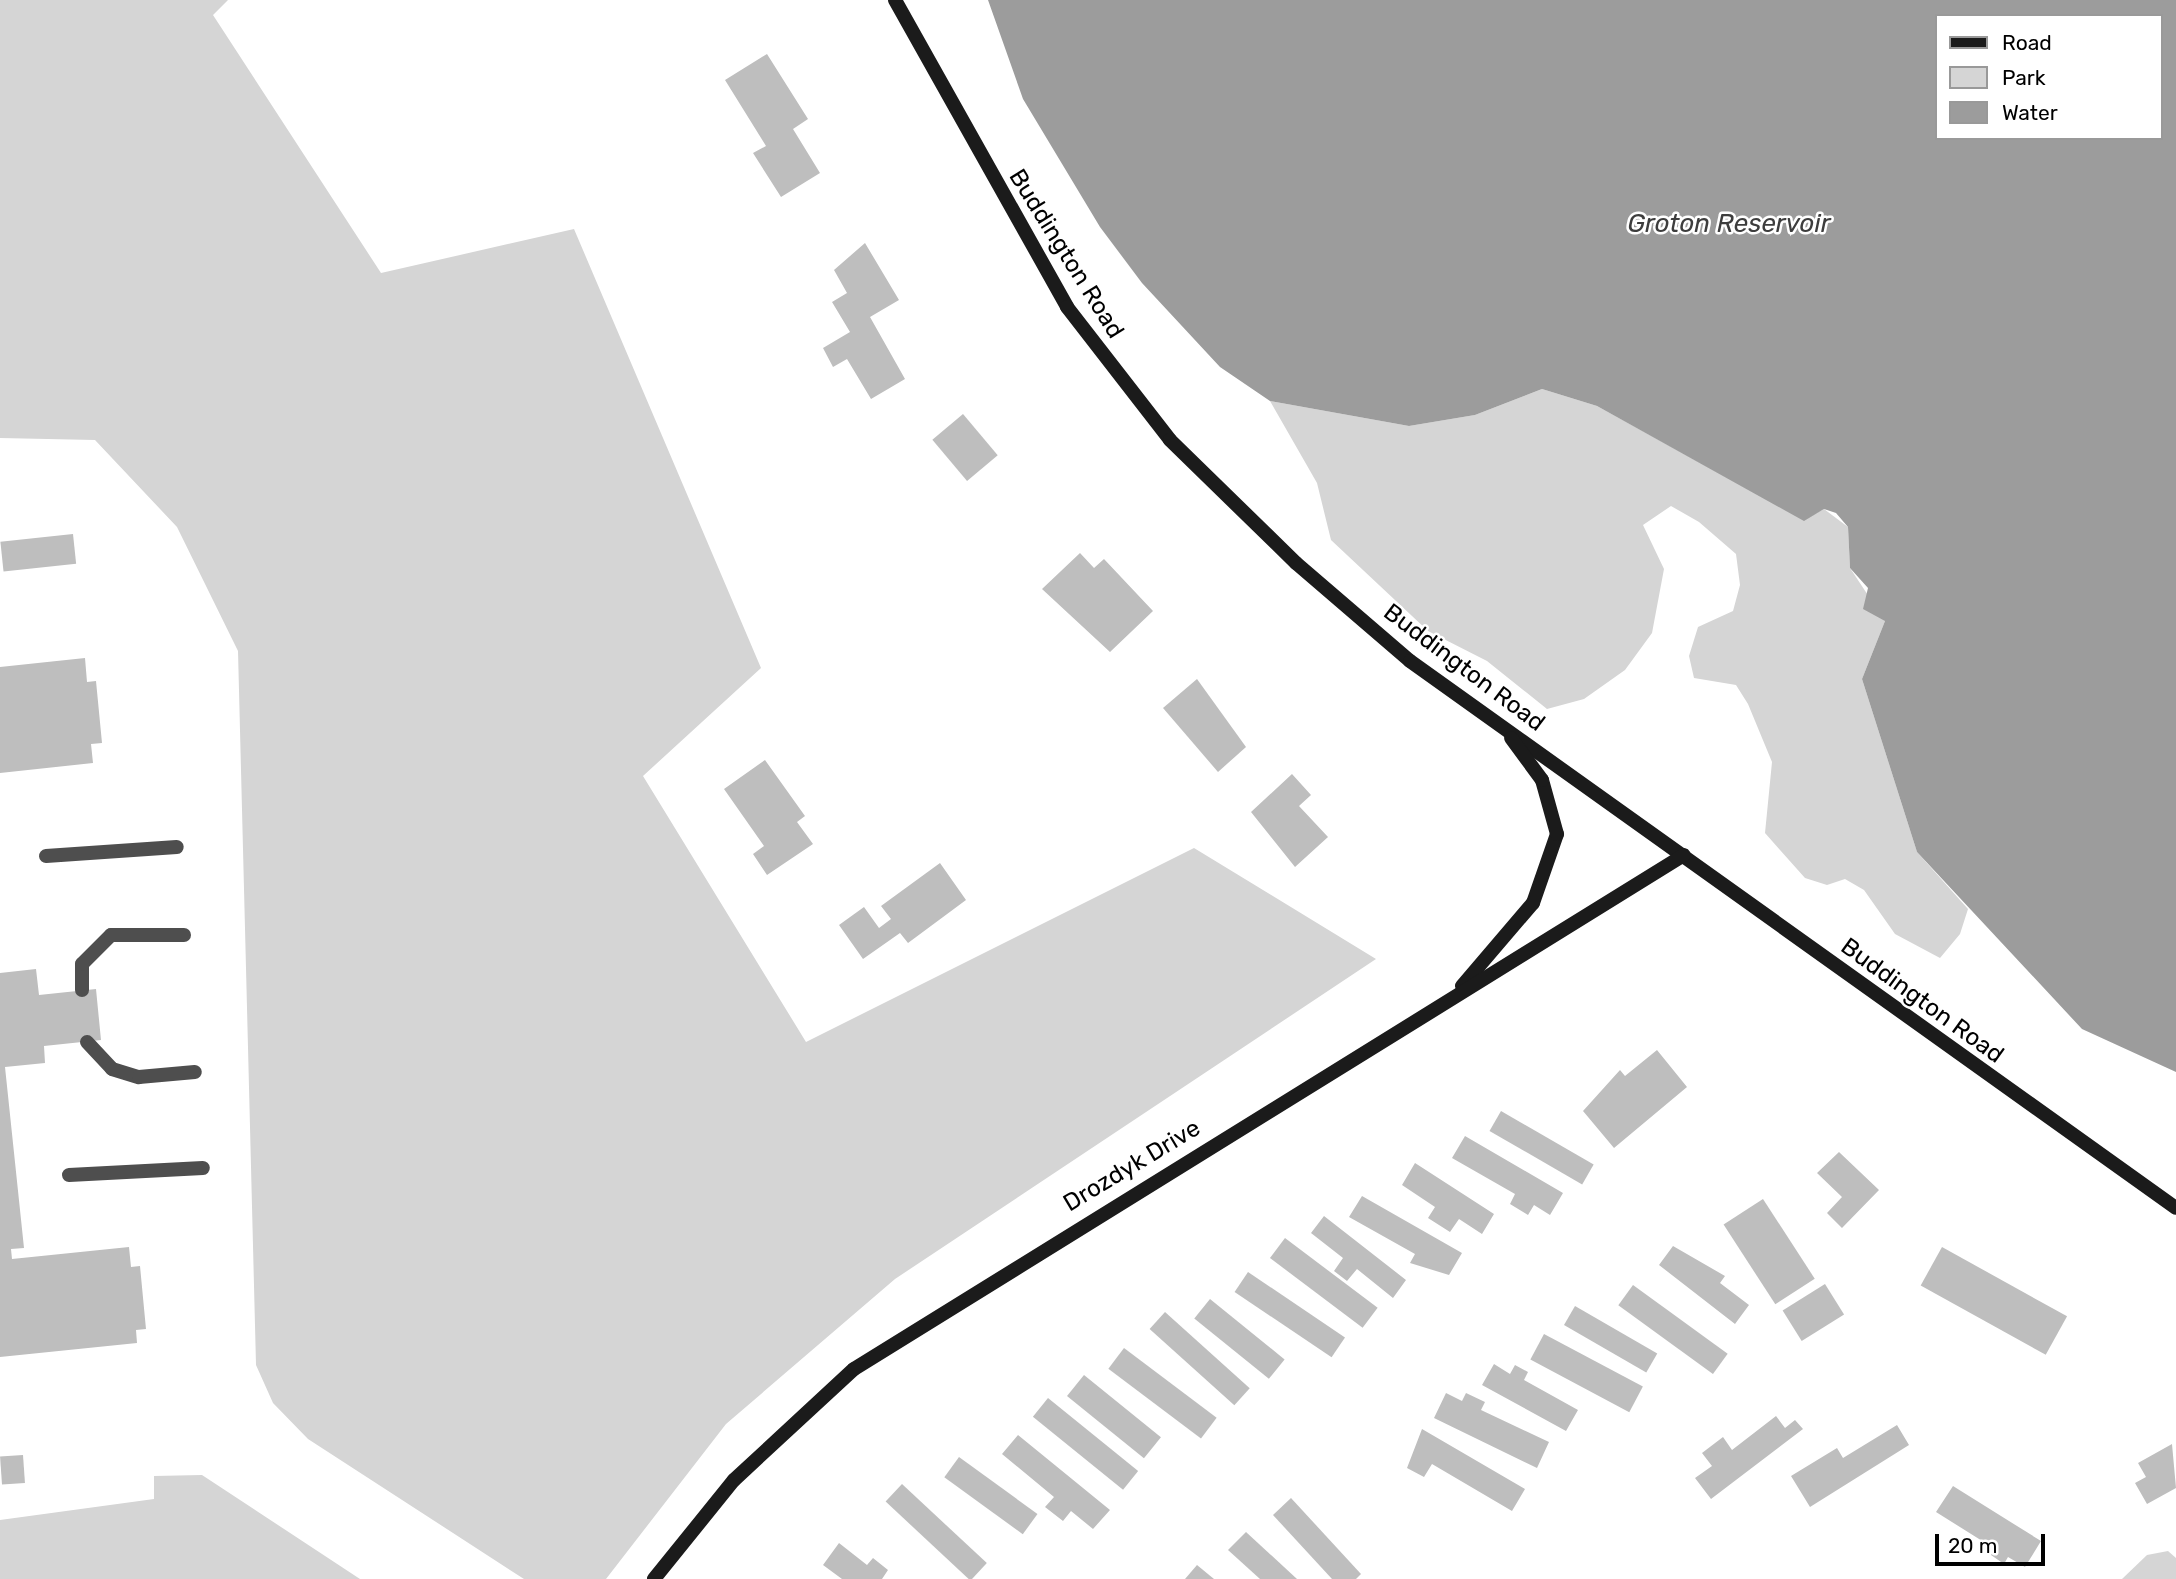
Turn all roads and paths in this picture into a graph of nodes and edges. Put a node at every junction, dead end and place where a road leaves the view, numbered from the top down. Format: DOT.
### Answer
graph roads {
  1 [pos="895,0"];
  2 [pos="1502,726"];
  3 [pos="177,847"];
  4 [pos="1684,855"];
  5 [pos="46,856"];
  6 [pos="184,935"];
  7 [pos="82,990"];
  8 [pos="1452,997"];
  9 [pos="87,1042"];
  10 [pos="195,1072"];
  11 [pos="203,1168"];
  12 [pos="69,1175"];
  13 [pos="2176,1208"];
  14 [pos="654,1579"];
  1 -- 2 [label="street, Buddington Road"];
  2 -- 4 [label="street, Buddington Road"];
  2 -- 8 [label="street"];
  3 -- 5 [label="lane"];
  4 -- 8 [label="street, Drozdyk Drive"];
  4 -- 13 [label="street, Buddington Road"];
  6 -- 7 [label="lane"];
  8 -- 14 [label="street, Drozdyk Drive"];
  9 -- 10 [label="lane"];
  11 -- 12 [label="lane"];
}
